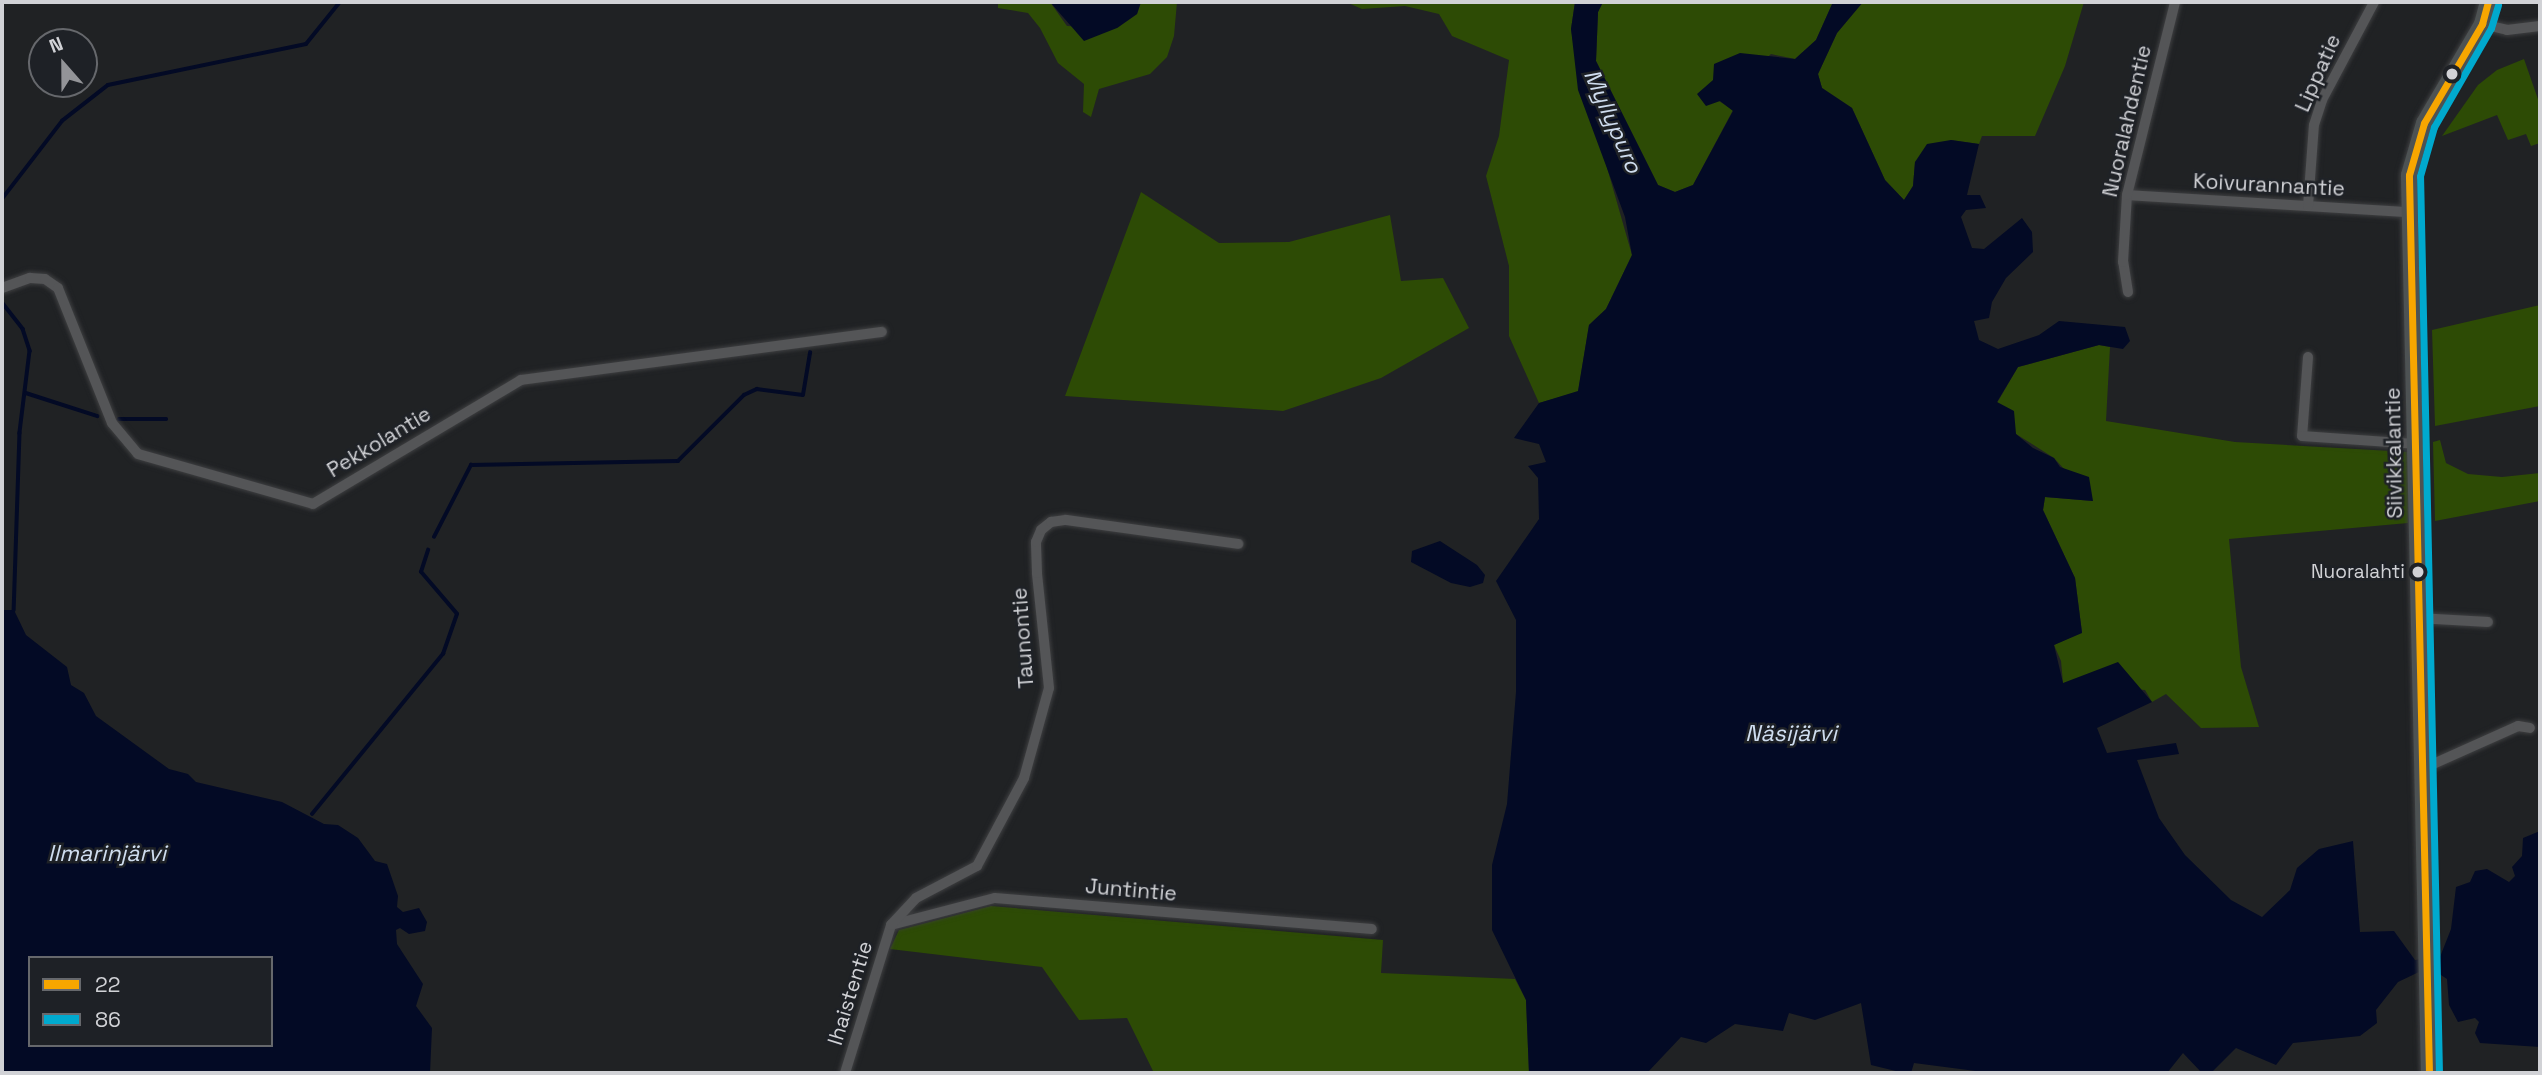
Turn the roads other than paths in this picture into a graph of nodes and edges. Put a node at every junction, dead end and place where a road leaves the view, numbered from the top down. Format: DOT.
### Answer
graph roads {
  1 [pos="2175,2"];
  2 [pos="2374,2"];
  3 [pos="2488,2"];
  4 [pos="2482,24"];
  5 [pos="2540,26"];
  6 [pos="2127,195"];
  7 [pos="2308,206"];
  8 [pos="2408,212"];
  9 [pos="2,288"];
  10 [pos="2128,292"];
  11 [pos="882,332"];
  12 [pos="2308,357"];
  13 [pos="2415,444"];
  14 [pos="1238,544"];
  15 [pos="2418,618"];
  16 [pos="2488,622"];
  17 [pos="2530,728"];
  18 [pos="2422,769"];
  19 [pos="891,925"];
  20 [pos="1372,929"];
  21 [pos="845,1073"];
  22 [pos="2429,1073"];
  1 -- 6 [label="street, Nuoralahdentie"];
  2 -- 7 [label="street, Lippatie"];
  3 -- 4 [label="main road, Siivikkalantie"];
  4 -- 5 [label="street"];
  4 -- 8 [label="main road, Siivikkalantie"];
  6 -- 7 [label="street, Koivurannantie"];
  6 -- 10 [label="street, Nuoralahdentie"];
  7 -- 8 [label="street, Koivurannantie"];
  8 -- 13 [label="main road, Siivikkalantie"];
  9 -- 11 [label="street, Pekkolantie"];
  12 -- 13 [label="street"];
  13 -- 15 [label="main road, Siivikkalantie"];
  14 -- 19 [label="street, Taunontie"];
  15 -- 16 [label="street"];
  15 -- 18 [label="main road, Siivikkalantie"];
  17 -- 18 [label="street"];
  18 -- 22 [label="main road, Siivikkalantie"];
  19 -- 20 [label="street, Juntintie"];
  19 -- 21 [label="street, Ihaistentie"];
}
